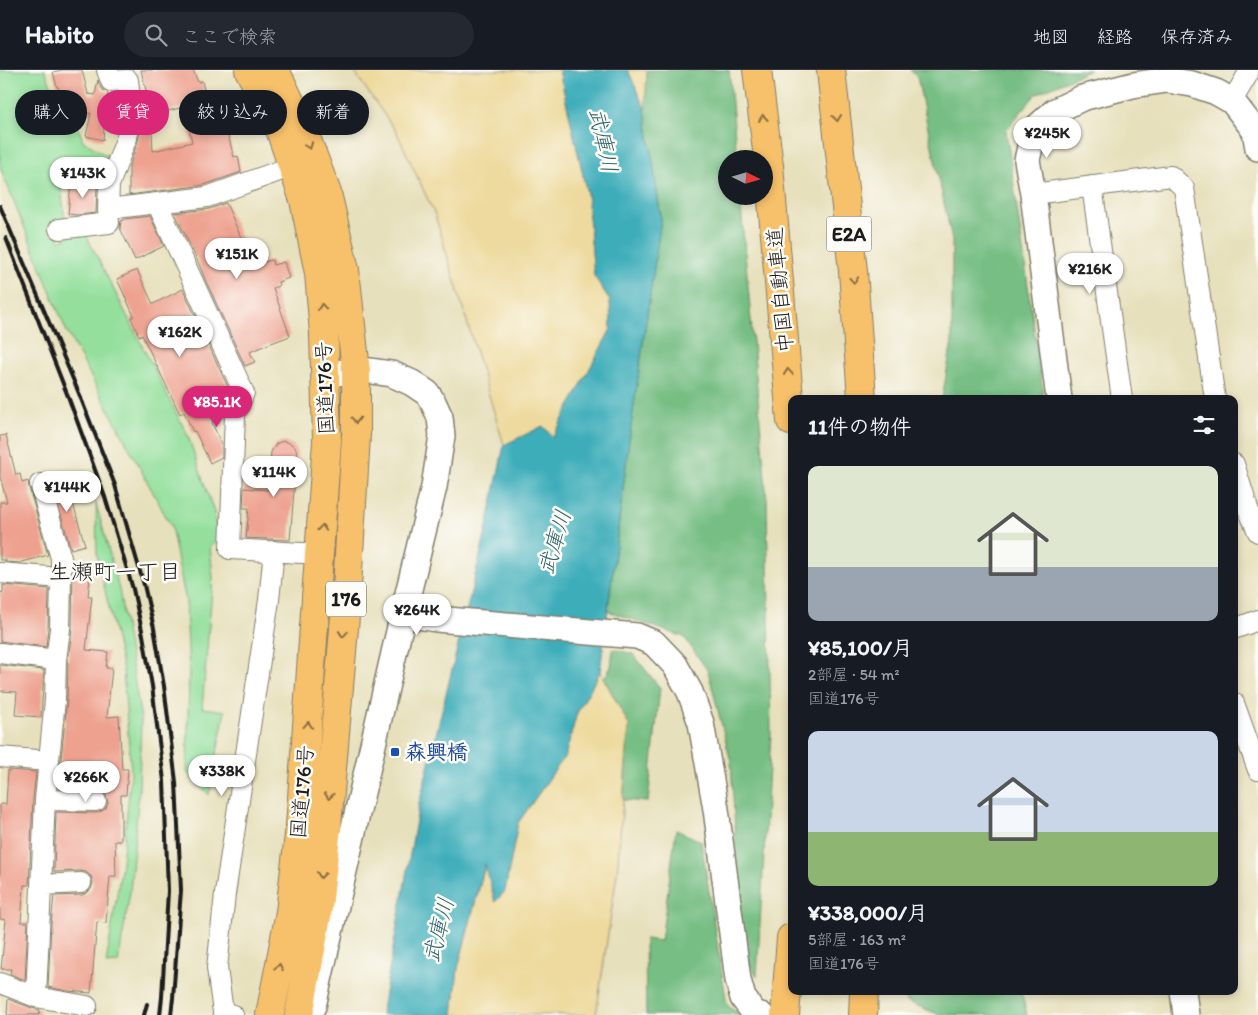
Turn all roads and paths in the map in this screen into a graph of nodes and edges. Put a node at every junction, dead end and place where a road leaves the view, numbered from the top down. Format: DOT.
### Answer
graph roads {
  1 [pos="107,70"];
  2 [pos="249,70"];
  3 [pos="275,70"];
  4 [pos="757,70"];
  5 [pos="831,70"];
  6 [pos="1248,70"];
  7 [pos="1232,101"];
  8 [pos="1258,148"];
  9 [pos="293,166"];
  10 [pos="1092,186"];
  11 [pos="1034,194"];
  12 [pos="157,203"];
  13 [pos="108,209"];
  14 [pos="59,229"];
  15 [pos="356,371"];
  16 [pos="325,374"];
  17 [pos="789,395"];
  18 [pos="862,395"];
  19 [pos="1059,395"];
  20 [pos="1121,395"];
  21 [pos="1214,395"];
  22 [pos="1238,477"];
  23 [pos="40,484"];
  24 [pos="1258,532"];
  25 [pos="274,551"];
  26 [pos="320,554"];
  27 [pos="0,573"];
  28 [pos="62,578"];
  29 [pos="403,614"];
  30 [pos="1258,620"];
  31 [pos="1238,628"];
  32 [pos="0,653"];
  33 [pos="56,660"];
  34 [pos="1238,714"];
  35 [pos="0,757"];
  36 [pos="48,761"];
  37 [pos="1258,770"];
  38 [pos="45,800"];
  39 [pos="96,801"];
  40 [pos="313,826"];
  41 [pos="81,883"];
  42 [pos="41,885"];
  43 [pos="788,971"];
  44 [pos="0,983"];
  45 [pos="864,995"];
  46 [pos="1184,995"];
  47 [pos="36,997"];
  48 [pos="87,1006"];
  49 [pos="234,1015"];
  50 [pos="270,1015"];
  51 [pos="299,1015"];
  52 [pos="311,1015"];
  53 [pos="762,1015"];
  54 [pos="784,1015"];
  55 [pos="863,1015"];
  56 [pos="1186,1015"];
  1 -- 13 [label="street"];
  2 -- 9 [label="highway, 国道176号 / 176"];
  3 -- 15 [label="highway, 国道176号 / 176, one-way"];
  17 -- 4 [label="highway, 中国自動車道, one-way"];
  5 -- 18 [label="highway, E2A, one-way"];
  6 -- 7 [label="street"];
  7 -- 8 [label="street"];
  7 -- 11 [label="street"];
  9 -- 12 [label="street"];
  16 -- 9 [label="highway, 国道176号 / 176, one-way"];
  10 -- 11 [label="street"];
  10 -- 20 [label="street"];
  10 -- 21 [label="street"];
  11 -- 19 [label="street"];
  12 -- 13 [label="street"];
  12 -- 25 [label="street"];
  13 -- 14 [label="street"];
  15 -- 16 [label="street"];
  15 -- 29 [label="street"];
  15 -- 40 [label="highway, 国道176号 / 176, one-way"];
  26 -- 16 [label="highway, 国道176号 / 176, one-way"];
  22 -- 24 [label="street"];
  23 -- 28 [label="street"];
  25 -- 26 [label="street"];
  25 -- 49 [label="street"];
  40 -- 26 [label="highway, 国道176号 / 176, one-way"];
  27 -- 28 [label="street"];
  28 -- 33 [label="street"];
  29 -- 52 [label="street"];
  29 -- 53 [label="street"];
  30 -- 31 [label="street"];
  32 -- 33 [label="street"];
  33 -- 36 [label="street"];
  34 -- 37 [label="street"];
  35 -- 36 [label="street"];
  36 -- 38 [label="street"];
  38 -- 39 [label="street"];
  38 -- 42 [label="street"];
  50 -- 40 [label="highway, 国道176号 / 176, one-way"];
  40 -- 51 [label="highway, 国道176号 / 176, one-way"];
  41 -- 42 [label="street"];
  42 -- 47 [label="street"];
  43 -- 54 [label="highway"];
  44 -- 47 [label="street"];
  45 -- 55 [label="highway"];
  46 -- 56 [label="street"];
  47 -- 48 [label="street"];
}
